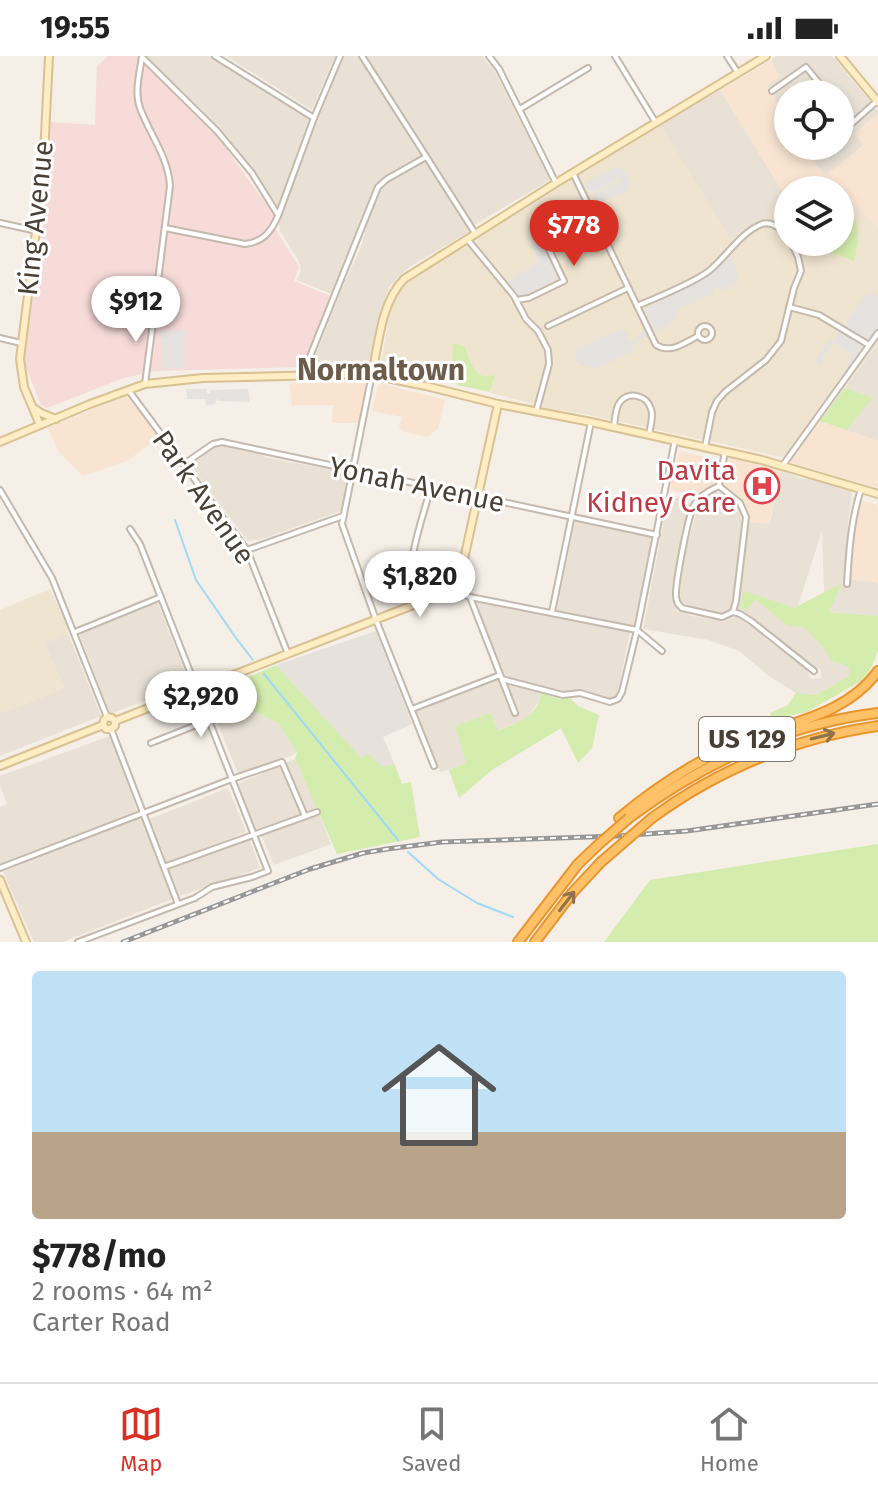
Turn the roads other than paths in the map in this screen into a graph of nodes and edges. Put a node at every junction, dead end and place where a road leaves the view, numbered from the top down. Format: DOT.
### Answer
graph roads {
  1 [pos="49,56"];
  2 [pos="215,56"];
  3 [pos="340,56"];
  4 [pos="362,56"];
  5 [pos="489,56"];
  6 [pos="615,56"];
  7 [pos="727,56"];
  8 [pos="766,56"];
  9 [pos="840,56"];
  10 [pos="142,57"];
  11 [pos="588,68"];
  12 [pos="738,73"];
  13 [pos="788,80"];
  14 [pos="817,80"];
  15 [pos="877,102"];
  16 [pos="520,109"];
  17 [pos="314,118"];
  18 [pos="854,121"];
  19 [pos="656,123"];
  20 [pos="426,157"];
  21 [pos="573,173"];
  22 [pos="556,183"];
  23 [pos="278,216"];
  24 [pos="594,216"];
  25 [pos="0,223"];
  26 [pos="774,225"];
  27 [pos="165,228"];
  28 [pos="37,231"];
  29 [pos="475,233"];
  30 [pos="467,238"];
  31 [pos="797,256"];
  32 [pos="628,288"];
  33 [pos="516,300"];
  34 [pos="637,306"];
  35 [pos="789,307"];
  36 [pos="548,326"];
  37 [pos="878,333"];
  38 [pos="698,336"];
  39 [pos="0,338"];
  40 [pos="21,343"];
  41 [pos="869,345"];
  42 [pos="303,374"];
  43 [pos="372,374"];
  44 [pos="145,384"];
  45 [pos="128,389"];
  46 [pos="498,404"];
  47 [pos="32,406"];
  48 [pos="536,412"];
  49 [pos="56,419"];
  50 [pos="591,422"];
  51 [pos="40,425"];
  52 [pos="614,427"];
  53 [pos="28,430"];
  54 [pos="649,435"];
  55 [pos="675,440"];
  56 [pos="0,442"];
  57 [pos="705,447"];
  58 [pos="725,451"];
  59 [pos="184,464"];
  60 [pos="783,465"];
  61 [pos="353,470"];
  62 [pos="431,486"];
  63 [pos="719,486"];
  64 [pos="861,489"];
  65 [pos="0,490"];
  66 [pos="878,494"];
  67 [pos="478,497"];
  68 [pos="343,516"];
  69 [pos="573,517"];
  70 [pos="130,529"];
  71 [pos="657,535"];
  72 [pos="247,550"];
  73 [pos="847,584"];
  74 [pos="457,591"];
  75 [pos="161,597"];
  76 [pos="470,597"];
  77 [pos="421,602"];
  78 [pos="552,612"];
  79 [pos="733,612"];
  80 [pos="376,620"];
  81 [pos="637,630"];
  82 [pos="74,633"];
  83 [pos="662,651"];
  84 [pos="288,654"];
  85 [pos="814,671"];
  86 [pos="878,671"];
  87 [pos="501,677"];
  88 [pos="197,688"];
  89 [pos="412,709"];
  90 [pos="515,713"];
  91 [pos="878,713"];
  92 [pos="107,717"];
  93 [pos="209,720"];
  94 [pos="115,721"];
  95 [pos="103,725"];
  96 [pos="878,726"];
  97 [pos="111,729"];
  98 [pos="151,743"];
  99 [pos="0,766"];
  100 [pos="434,766"];
  101 [pos="232,779"];
  102 [pos="317,812"];
  103 [pos="144,813"];
  104 [pos="305,816"];
  105 [pos="624,818"];
  106 [pos="253,833"];
  107 [pos="164,867"];
  108 [pos="0,868"];
  109 [pos="0,880"];
  110 [pos="178,904"];
  111 [pos="26,942"];
  112 [pos="78,942"];
  113 [pos="518,942"];
  114 [pos="535,942"];
  1 -- 28 [label="main road, King Avenue"];
  2 -- 17 [label="street"];
  3 -- 17 [label="street"];
  4 -- 20 [label="street"];
  5 -- 16 [label="street"];
  6 -- 19 [label="street"];
  7 -- 12 [label="street"];
  8 -- 12 [label="main road"];
  9 -- 15 [label="main road"];
  10 -- 23 [label="street"];
  10 -- 27 [label="street"];
  11 -- 16 [label="street"];
  12 -- 19 [label="main road"];
  13 -- 14 [label="street"];
  15 -- 18 [label="street"];
  16 -- 22 [label="street"];
  17 -- 23 [label="street"];
  19 -- 21 [label="main road"];
  20 -- 29 [label="street"];
  20 -- 42 [label="street"];
  21 -- 22 [label="main road"];
  21 -- 24 [label="street"];
  22 -- 29 [label="main road"];
  23 -- 27 [label="street"];
  24 -- 32 [label="street"];
  24 -- 33 [label="street"];
  25 -- 28 [label="street"];
  26 -- 34 [label="street"];
  27 -- 44 [label="street"];
  28 -- 40 [label="main road, King Avenue"];
  29 -- 30 [label="main road"];
  30 -- 33 [label="street"];
  30 -- 43 [label="main road"];
  31 -- 35 [label="street"];
  32 -- 34 [label="street"];
  32 -- 36 [label="street"];
  33 -- 48 [label="street"];
  34 -- 38 [label="street"];
  35 -- 41 [label="street"];
  35 -- 57 [label="street"];
  37 -- 41 [label="street"];
  39 -- 40 [label="street"];
  40 -- 47 [label="main road, King Avenue"];
  41 -- 60 [label="street"];
  42 -- 43 [label="main road"];
  42 -- 44 [label="main road"];
  43 -- 46 [label="main road"];
  43 -- 61 [label="street"];
  44 -- 45 [label="main road"];
  45 -- 49 [label="main road"];
  45 -- 59 [label="street, Park Avenue"];
  46 -- 48 [label="main road"];
  46 -- 67 [label="main road"];
  47 -- 49 [label="main road"];
  47 -- 51 [label="main road, King Avenue"];
  47 -- 53 [label="main road"];
  48 -- 50 [label="main road"];
  49 -- 51 [label="main road"];
  50 -- 52 [label="main road"];
  50 -- 69 [label="street"];
  51 -- 53 [label="main road"];
  52 -- 54 [label="main road"];
  52 -- 54 [label="street"];
  53 -- 56 [label="main road"];
  54 -- 55 [label="main road"];
  55 -- 57 [label="main road"];
  55 -- 71 [label="street"];
  57 -- 58 [label="main road"];
  58 -- 60 [label="main road"];
  58 -- 63 [label="street"];
  59 -- 61 [label="street, Yonah Avenue"];
  59 -- 72 [label="street, Park Avenue"];
  60 -- 64 [label="main road"];
  61 -- 62 [label="street, Yonah Avenue"];
  61 -- 68 [label="street"];
  62 -- 67 [label="street, Yonah Avenue"];
  62 -- 77 [label="street"];
  63 -- 79 [label="street"];
  63 -- 79 [label="street"];
  64 -- 66 [label="main road"];
  64 -- 73 [label="street"];
  65 -- 82 [label="street"];
  67 -- 69 [label="street, Yonah Avenue"];
  67 -- 74 [label="main road"];
  68 -- 72 [label="street"];
  68 -- 80 [label="street"];
  69 -- 71 [label="street, Yonah Avenue"];
  69 -- 78 [label="street"];
  70 -- 75 [label="street"];
  71 -- 81 [label="street"];
  72 -- 84 [label="street, Park Avenue"];
  74 -- 76 [label="street"];
  74 -- 77 [label="main road"];
  75 -- 82 [label="street"];
  75 -- 88 [label="street"];
  76 -- 78 [label="street"];
  76 -- 87 [label="street"];
  77 -- 80 [label="main road"];
  78 -- 81 [label="street"];
  79 -- 85 [label="street"];
  80 -- 84 [label="main road"];
  80 -- 89 [label="street"];
  81 -- 83 [label="street"];
  81 -- 87 [label="street"];
  82 -- 92 [label="street"];
  84 -- 88 [label="main road"];
  86 -- 105 [label="highway, US 129"];
  87 -- 89 [label="street"];
  87 -- 90 [label="street"];
  88 -- 93 [label="street"];
  88 -- 94 [label="main road"];
  89 -- 100 [label="street"];
  91 -- 105 [label="highway"];
  92 -- 94 [label="main road"];
  92 -- 95 [label="main road"];
  93 -- 98 [label="street"];
  93 -- 101 [label="street"];
  94 -- 97 [label="main road"];
  95 -- 97 [label="main road"];
  95 -- 99 [label="main road"];
  114 -- 96 [label="highway, US 129, one-way, bridge"];
  97 -- 103 [label="street"];
  101 -- 103 [label="street"];
  101 -- 104 [label="street"];
  101 -- 106 [label="street"];
  102 -- 104 [label="street"];
  103 -- 107 [label="street"];
  103 -- 108 [label="street"];
  104 -- 106 [label="street"];
  105 -- 113 [label="highway, US 129, bridge"];
  106 -- 107 [label="street"];
  106 -- 110 [label="street"];
  107 -- 110 [label="street"];
  109 -- 111 [label="main road"];
  110 -- 112 [label="street"];
}
